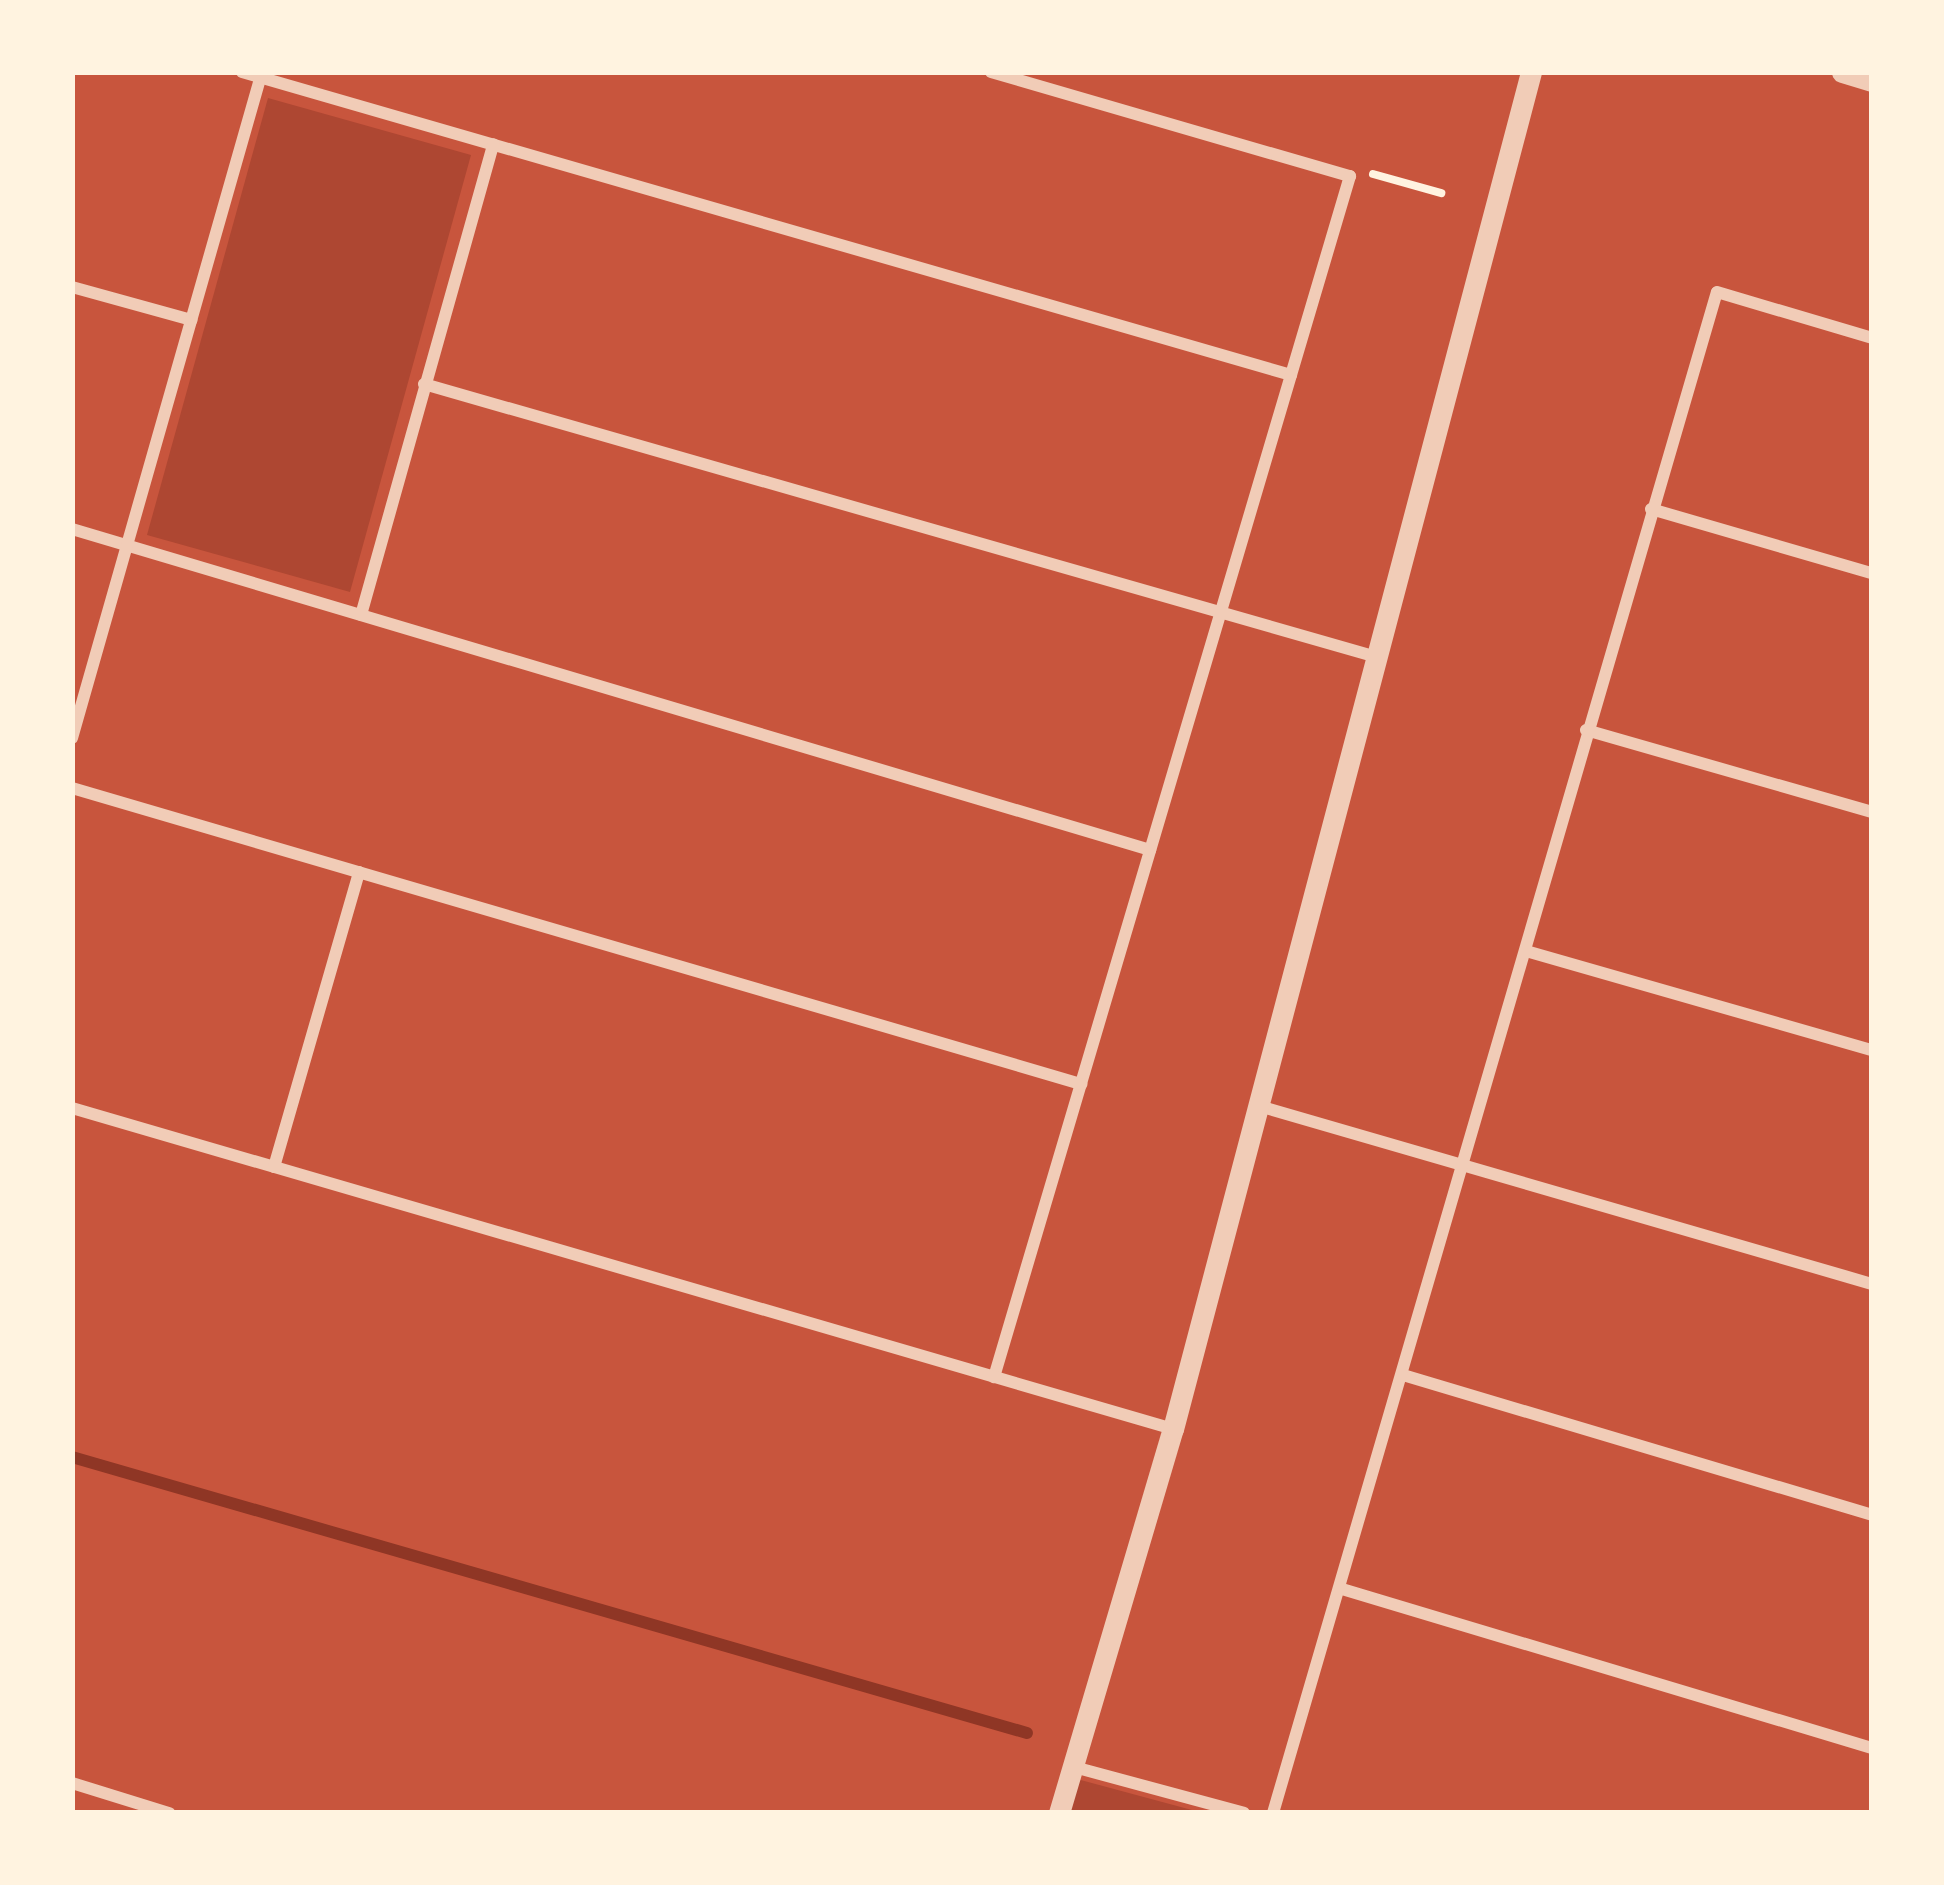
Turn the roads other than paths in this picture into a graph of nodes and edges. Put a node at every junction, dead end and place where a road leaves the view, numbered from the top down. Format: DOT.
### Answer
graph roads {
  1 [pos="242,72"];
  2 [pos="991,72"];
  3 [pos="1531,72"];
  4 [pos="1842,72"];
  5 [pos="262,75"];
  6 [pos="1872,81"];
  7 [pos="493,144"];
  8 [pos="72,287"];
  9 [pos="192,320"];
  10 [pos="1872,338"];
  11 [pos="1291,375"];
  12 [pos="424,384"];
  13 [pos="1651,509"];
  14 [pos="72,529"];
  15 [pos="127,546"];
  16 [pos="1872,572"];
  17 [pos="1220,613"];
  18 [pos="361,615"];
  19 [pos="1377,657"];
  20 [pos="1586,730"];
  21 [pos="72,738"];
  22 [pos="72,788"];
  23 [pos="1872,812"];
  24 [pos="1150,850"];
  25 [pos="359,872"];
  26 [pos="1526,951"];
  27 [pos="1872,1050"];
  28 [pos="1081,1084"];
  29 [pos="1259,1106"];
  30 [pos="72,1108"];
  31 [pos="1462,1166"];
  32 [pos="274,1167"];
  33 [pos="1872,1284"];
  34 [pos="1403,1375"];
  35 [pos="994,1377"];
  36 [pos="1173,1430"];
  37 [pos="1872,1515"];
  38 [pos="1342,1589"];
  39 [pos="1872,1748"];
  40 [pos="1074,1767"];
  41 [pos="72,1783"];
  42 [pos="169,1813"];
  43 [pos="1059,1813"];
  44 [pos="1244,1813"];
  45 [pos="1273,1813"];
  1 -- 5 [label="street"];
  2 -- 11 [label="street"];
  3 -- 19 [label="street"];
  4 -- 6 [label="street"];
  5 -- 7 [label="street"];
  5 -- 9 [label="street"];
  7 -- 11 [label="street"];
  7 -- 12 [label="street"];
  8 -- 9 [label="street"];
  9 -- 15 [label="street"];
  10 -- 13 [label="street"];
  11 -- 17 [label="street"];
  12 -- 17 [label="street"];
  12 -- 18 [label="street"];
  13 -- 16 [label="street"];
  13 -- 20 [label="street"];
  14 -- 15 [label="street"];
  15 -- 18 [label="street"];
  15 -- 21 [label="street"];
  17 -- 19 [label="street"];
  17 -- 24 [label="street"];
  18 -- 24 [label="street"];
  19 -- 29 [label="street"];
  20 -- 23 [label="street"];
  20 -- 26 [label="street"];
  22 -- 25 [label="street"];
  24 -- 28 [label="street"];
  25 -- 28 [label="street"];
  25 -- 32 [label="street"];
  26 -- 27 [label="street"];
  26 -- 31 [label="street"];
  28 -- 35 [label="street"];
  29 -- 31 [label="street"];
  29 -- 36 [label="street"];
  30 -- 32 [label="street"];
  31 -- 33 [label="street"];
  31 -- 34 [label="street"];
  32 -- 35 [label="street"];
  34 -- 37 [label="street"];
  34 -- 38 [label="street"];
  35 -- 36 [label="street"];
  36 -- 40 [label="street"];
  38 -- 39 [label="street"];
  38 -- 45 [label="street"];
  40 -- 43 [label="street"];
  40 -- 44 [label="street"];
  41 -- 42 [label="street"];
}
